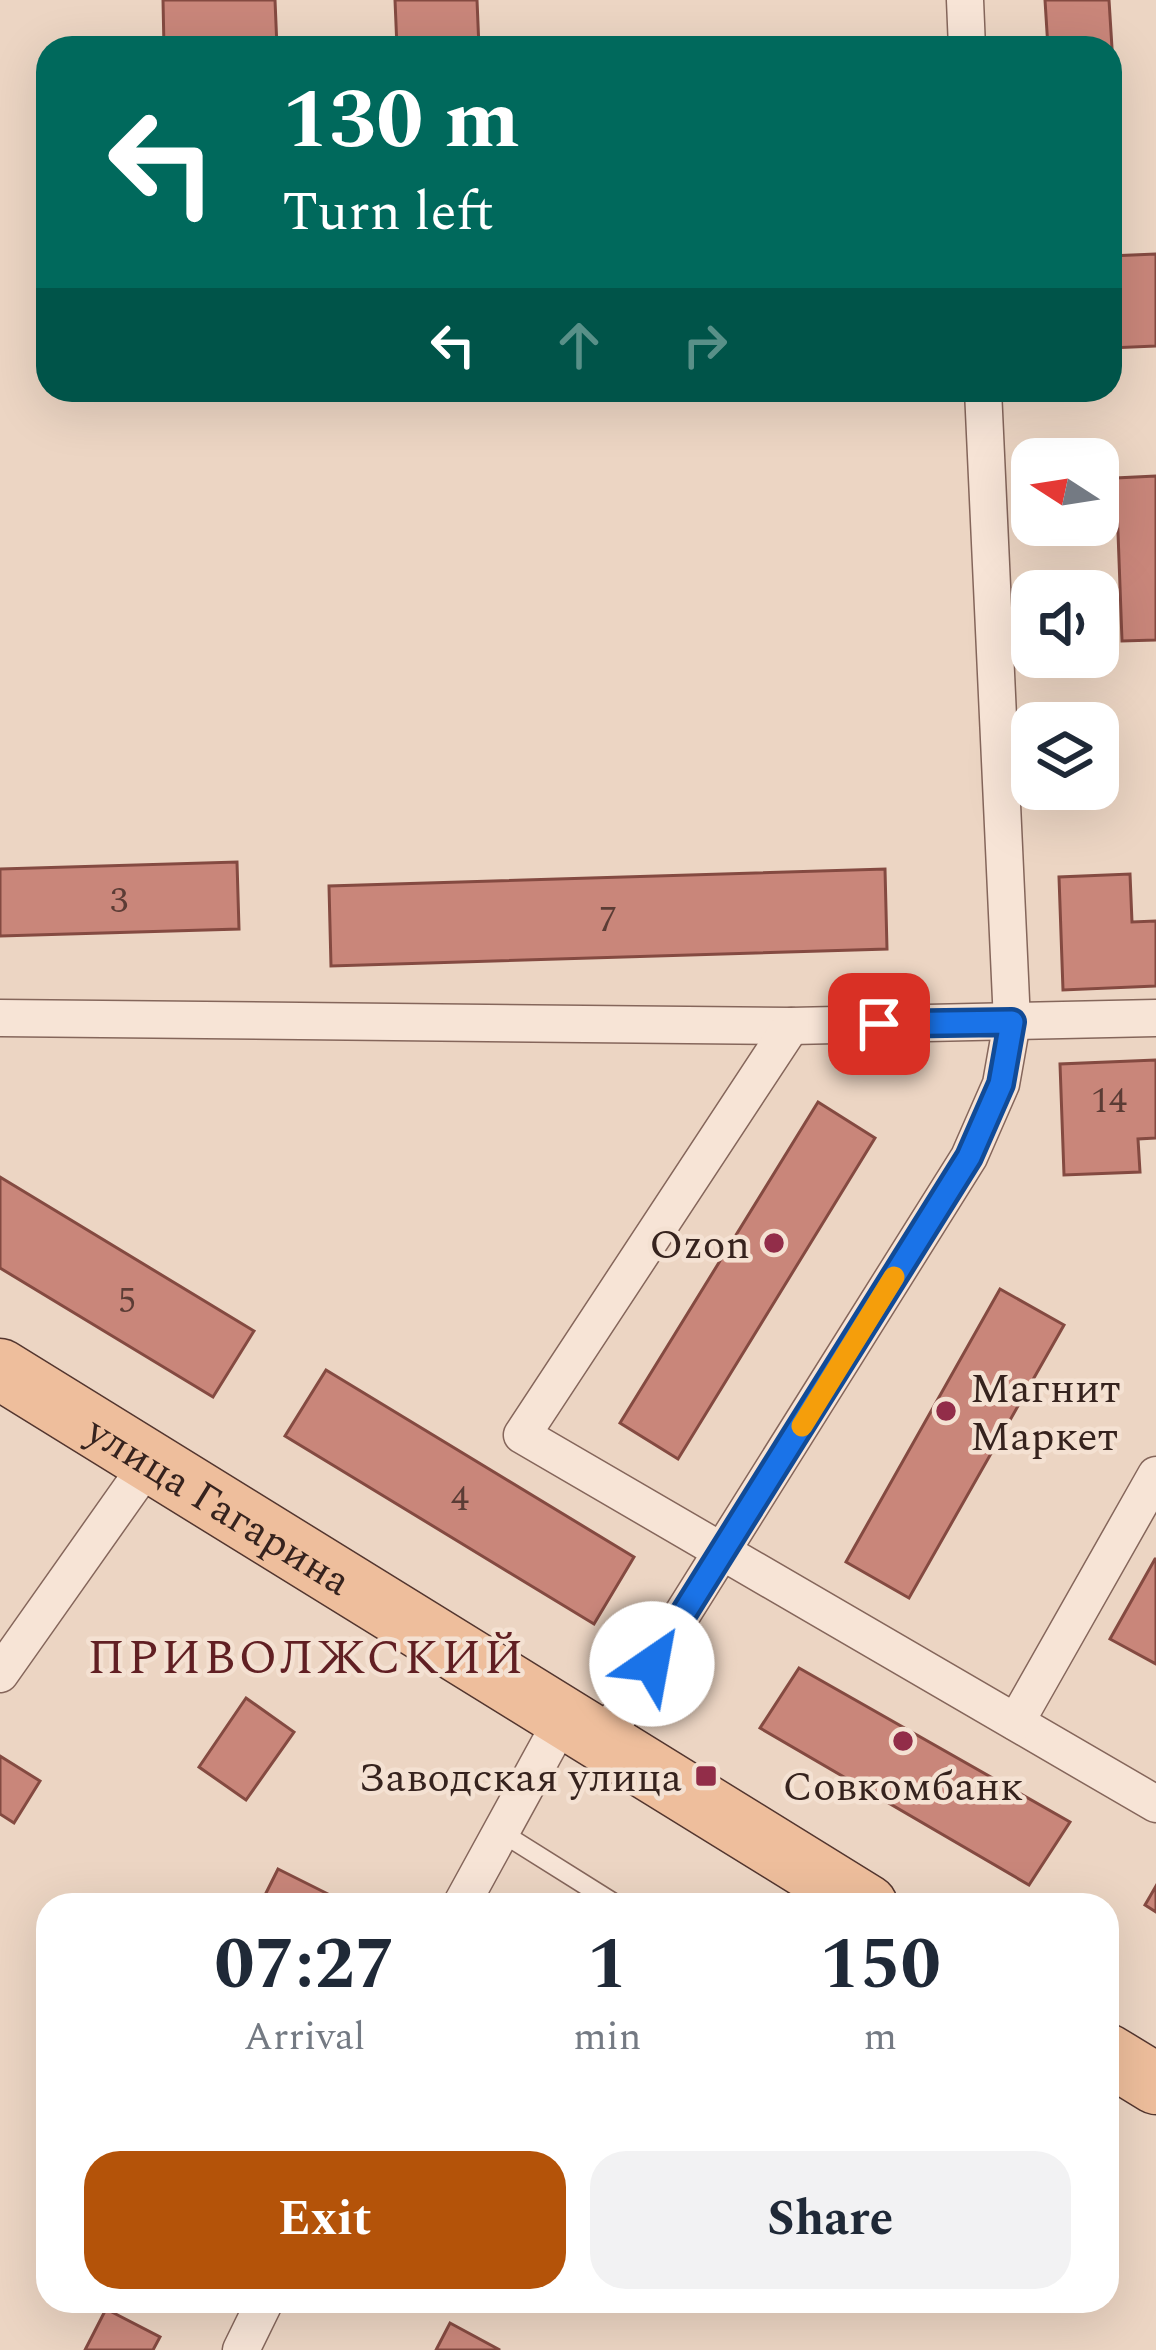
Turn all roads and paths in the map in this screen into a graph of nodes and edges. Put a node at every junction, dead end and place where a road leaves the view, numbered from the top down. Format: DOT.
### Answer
graph roads {
  1 [pos="965,0"];
  2 [pos="966,36"];
  3 [pos="984,402"];
  4 [pos="0,1018"];
  5 [pos="1156,1018"];
  6 [pos="1012,1022"];
  7 [pos="790,1026"];
  8 [pos="0,1369"];
  9 [pos="149,1462"];
  10 [pos="1156,1475"];
  11 [pos="724,1550"];
  12 [pos="0,1674"];
  13 [pos="1016,1723"];
  14 [pos="585,1727"];
  15 [pos="1156,1804"];
  16 [pos="498,1830"];
  17 [pos="467,1893"];
  18 [pos="598,1893"];
  19 [pos="847,1893"];
  20 [pos="1119,2061"];
  21 [pos="1156,2084"];
  22 [pos="261,2313"];
  23 [pos="249,2347"];
  1 -- 2 [label="street"];
  3 -- 6 [label="street"];
  4 -- 7 [label="street"];
  5 -- 6 [label="street"];
  6 -- 7 [label="street"];
  6 -- 11 [label="street"];
  7 -- 11 [label="street"];
  8 -- 9 [label="main road, улица Гагарина"];
  9 -- 12 [label="street"];
  9 -- 14 [label="main road, улица Гагарина"];
  10 -- 13 [label="street"];
  11 -- 13 [label="street"];
  11 -- 14 [label="street"];
  13 -- 15 [label="street"];
  14 -- 16 [label="street"];
  14 -- 19 [label="main road, улица Гагарина"];
  16 -- 17 [label="street"];
  16 -- 18 [label="lane"];
  20 -- 21 [label="main road"];
  22 -- 23 [label="street"];
}
